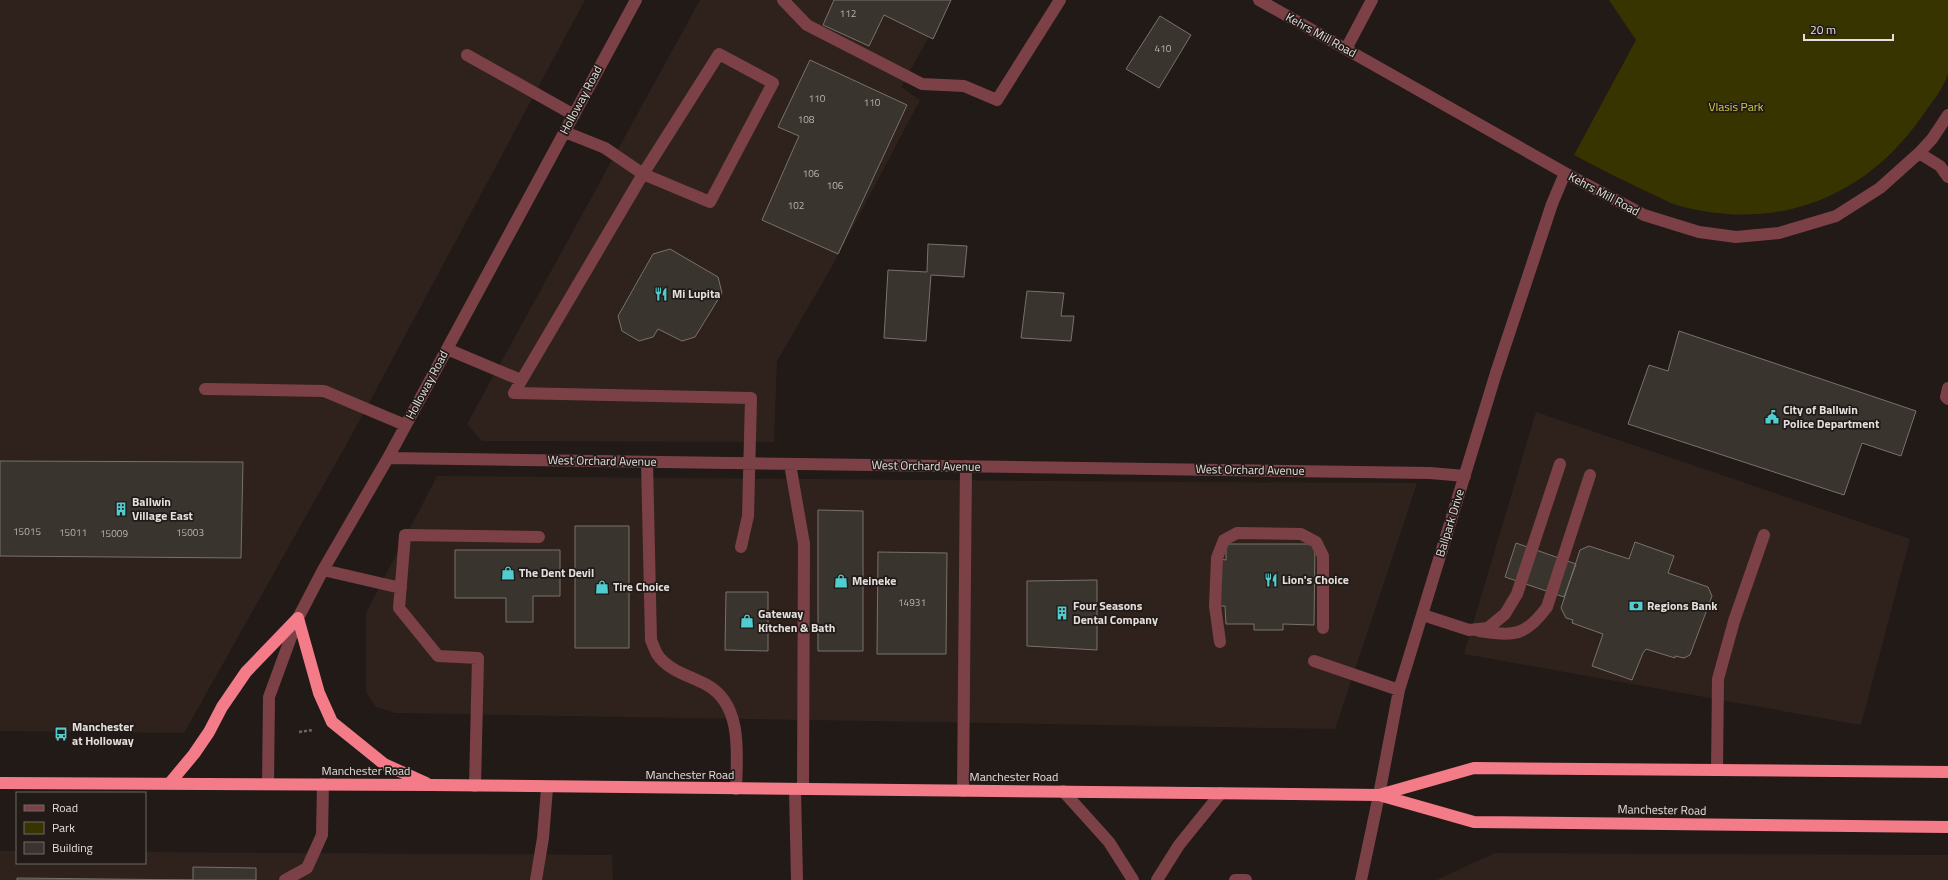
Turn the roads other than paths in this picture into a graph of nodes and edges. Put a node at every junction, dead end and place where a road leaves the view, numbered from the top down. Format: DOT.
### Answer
graph roads {
  1 [pos="636,0"];
  2 [pos="783,0"];
  3 [pos="1060,0"];
  4 [pos="1259,0"];
  5 [pos="1372,0"];
  6 [pos="1346,49"];
  7 [pos="467,55"];
  8 [pos="574,115"];
  9 [pos="1948,115"];
  10 [pos="565,132"];
  11 [pos="1920,153"];
  12 [pos="1565,173"];
  13 [pos="643,174"];
  14 [pos="1948,176"];
  15 [pos="447,349"];
  16 [pos="521,380"];
  17 [pos="1948,388"];
  18 [pos="205,389"];
  19 [pos="1948,399"];
  20 [pos="405,425"];
  21 [pos="388,458"];
  22 [pos="647,462"];
  23 [pos="748,463"];
  24 [pos="790,464"];
  25 [pos="1560,464"];
  26 [pos="966,466"];
  27 [pos="1590,475"];
  28 [pos="1464,476"];
  29 [pos="1764,535"];
  30 [pos="539,537"];
  31 [pos="741,547"];
  32 [pos="323,570"];
  33 [pos="401,588"];
  34 [pos="1423,615"];
  35 [pos="298,618"];
  36 [pos="1322,628"];
  37 [pos="1469,630"];
  38 [pos="1220,642"];
  39 [pos="1314,661"];
  40 [pos="1399,690"];
  41 [pos="1717,770"];
  42 [pos="1948,772"];
  43 [pos="0,783"];
  44 [pos="169,784"];
  45 [pos="268,784"];
  46 [pos="322,784"];
  47 [pos="431,785"];
  48 [pos="475,786"];
  49 [pos="547,788"];
  50 [pos="736,789"];
  51 [pos="799,790"];
  52 [pos="963,791"];
  53 [pos="1063,791"];
  54 [pos="1221,793"];
  55 [pos="1379,795"];
  56 [pos="1948,827"];
  57 [pos="285,880"];
  58 [pos="536,880"];
  59 [pos="797,880"];
  60 [pos="1133,880"];
  61 [pos="1157,880"];
  62 [pos="1235,880"];
  63 [pos="1246,880"];
  64 [pos="1361,880"];
  1 -- 8 [label="street, Holloway Road"];
  2 -- 3 [label="street"];
  4 -- 6 [label="street, Kehrs Mill Road"];
  5 -- 6 [label="street"];
  6 -- 12 [label="street, Kehrs Mill Road"];
  7 -- 8 [label="street"];
  8 -- 10 [label="street, Holloway Road"];
  9 -- 11 [label="street, Kehrs Mill Road"];
  10 -- 13 [label="street"];
  10 -- 15 [label="street, Holloway Road"];
  11 -- 12 [label="street, Kehrs Mill Road"];
  11 -- 14 [label="street"];
  12 -- 28 [label="street, Ballpark Drive"];
  13 -- 13 [label="street"];
  13 -- 16 [label="street"];
  15 -- 16 [label="street"];
  15 -- 20 [label="street, Holloway Road"];
  16 -- 23 [label="street"];
  17 -- 19 [label="street"];
  18 -- 20 [label="street"];
  20 -- 21 [label="street, Holloway Road"];
  21 -- 22 [label="street, West Orchard Avenue"];
  21 -- 32 [label="street, Holloway Road"];
  22 -- 23 [label="street, West Orchard Avenue"];
  22 -- 50 [label="street"];
  23 -- 24 [label="street, West Orchard Avenue"];
  23 -- 31 [label="street"];
  24 -- 26 [label="street, West Orchard Avenue"];
  24 -- 51 [label="street"];
  25 -- 37 [label="street"];
  26 -- 28 [label="street, West Orchard Avenue"];
  26 -- 52 [label="street"];
  27 -- 37 [label="street"];
  28 -- 34 [label="street, Ballpark Drive"];
  29 -- 41 [label="street"];
  30 -- 33 [label="street"];
  32 -- 33 [label="street"];
  32 -- 35 [label="street, Holloway Road"];
  33 -- 48 [label="street"];
  34 -- 37 [label="street"];
  34 -- 40 [label="street, Ballpark Drive"];
  35 -- 44 [label="highway"];
  35 -- 45 [label="street, Holloway Road"];
  35 -- 47 [label="highway"];
  36 -- 38 [label="street"];
  39 -- 40 [label="street"];
  40 -- 55 [label="street, Ballpark Drive"];
  41 -- 42 [label="highway, Manchester Road"];
  41 -- 55 [label="highway, Manchester Road"];
  43 -- 44 [label="highway, Manchester Road"];
  44 -- 45 [label="highway, Manchester Road"];
  45 -- 46 [label="highway, Manchester Road"];
  46 -- 47 [label="highway, Manchester Road"];
  46 -- 57 [label="street"];
  47 -- 48 [label="highway, Manchester Road"];
  48 -- 49 [label="highway, Manchester Road"];
  49 -- 50 [label="highway, Manchester Road"];
  49 -- 58 [label="street"];
  50 -- 51 [label="highway, Manchester Road"];
  51 -- 52 [label="highway, Manchester Road"];
  51 -- 59 [label="street"];
  52 -- 53 [label="highway, Manchester Road"];
  53 -- 54 [label="highway, Manchester Road"];
  53 -- 60 [label="street"];
  54 -- 55 [label="highway, Manchester Road"];
  54 -- 61 [label="street"];
  55 -- 56 [label="highway, Manchester Road"];
  55 -- 64 [label="street, Ballpark Drive"];
  62 -- 63 [label="street"];
}
